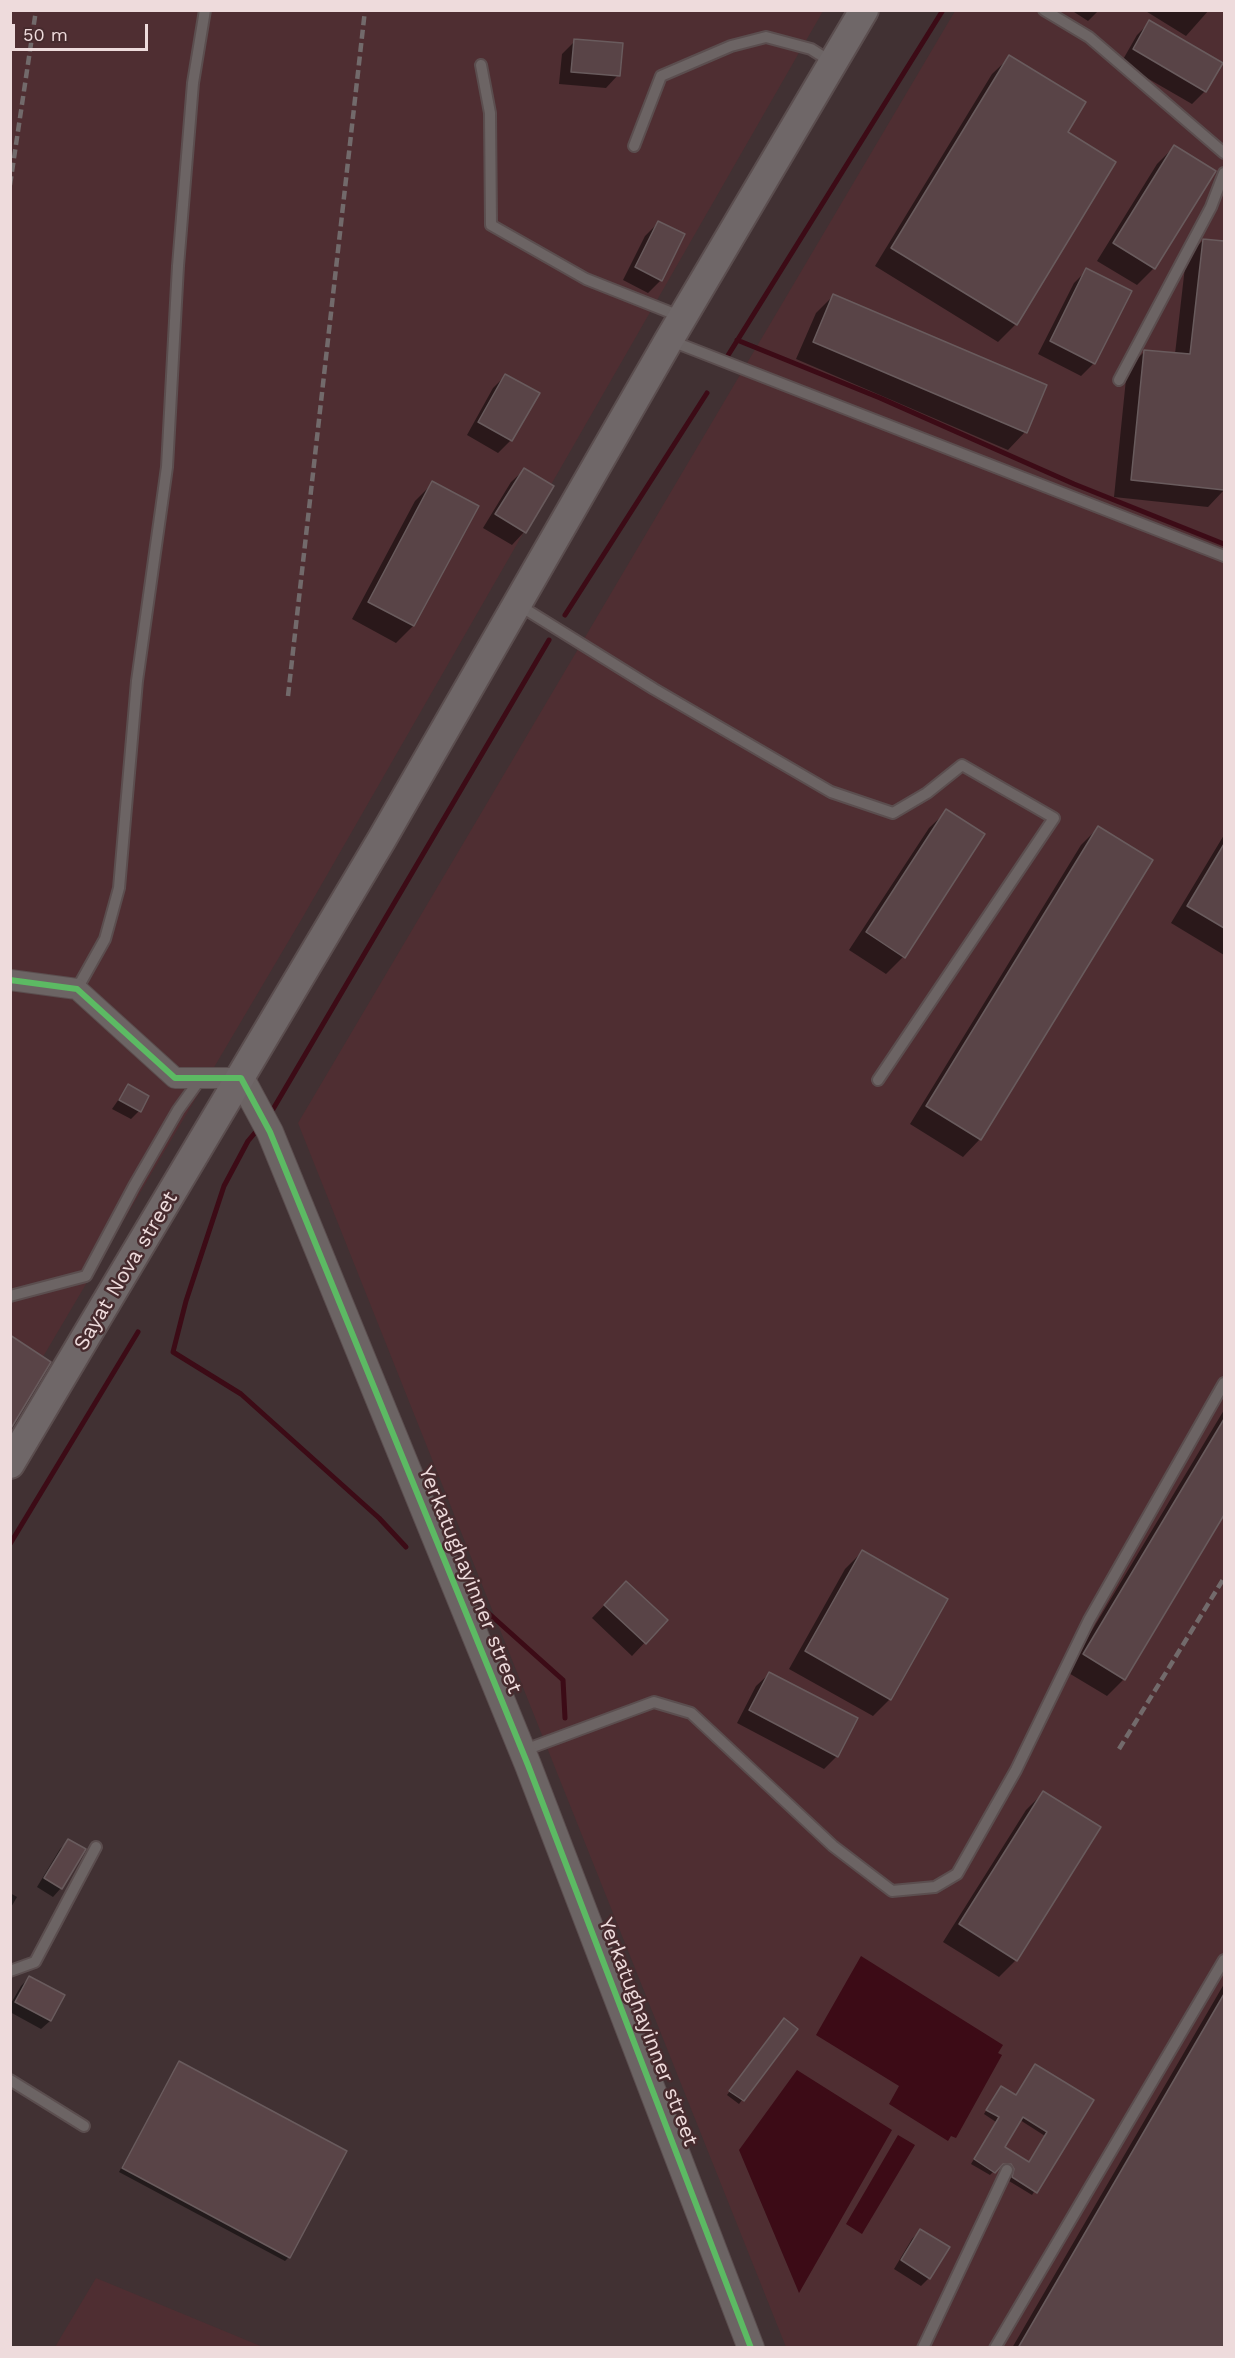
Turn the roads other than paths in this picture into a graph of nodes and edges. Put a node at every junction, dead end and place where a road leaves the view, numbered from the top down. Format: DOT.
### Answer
graph roads {
  1 [pos="205,10"];
  2 [pos="864,10"];
  3 [pos="1044,10"];
  4 [pos="833,63"];
  5 [pos="481,65"];
  6 [pos="634,146"];
  7 [pos="1224,153"];
  8 [pos="1224,173"];
  9 [pos="676,329"];
  10 [pos="1119,380"];
  11 [pos="1224,556"];
  12 [pos="517,603"];
  13 [pos="10,980"];
  14 [pos="77,988"];
  15 [pos="201,1078"];
  16 [pos="241,1078"];
  17 [pos="878,1080"];
  18 [pos="10,1296"];
  19 [pos="1224,1383"];
  20 [pos="10,1464"];
  21 [pos="522,1751"];
  22 [pos="96,1847"];
  23 [pos="1224,1960"];
  24 [pos="10,1971"];
  25 [pos="10,2080"];
  26 [pos="84,2126"];
  27 [pos="1006,2169"];
  28 [pos="751,2348"];
  29 [pos="923,2348"];
  30 [pos="995,2348"];
  1 -- 14 [label="lane"];
  2 -- 4 [label="main road, Sayat Nova street"];
  3 -- 7 [label="lane"];
  4 -- 6 [label="lane"];
  4 -- 9 [label="main road, Sayat Nova street"];
  5 -- 9 [label="lane"];
  8 -- 10 [label="lane"];
  9 -- 11 [label="lane"];
  9 -- 12 [label="main road, Sayat Nova street"];
  12 -- 16 [label="main road, Sayat Nova street"];
  12 -- 17 [label="lane"];
  13 -- 14 [label="street"];
  14 -- 15 [label="street"];
  15 -- 16 [label="street"];
  15 -- 18 [label="lane"];
  16 -- 20 [label="main road, Sayat Nova street"];
  16 -- 21 [label="street, Yerkatughayinner street"];
  19 -- 21 [label="lane"];
  21 -- 28 [label="street, Yerkatughayinner street"];
  22 -- 24 [label="lane"];
  23 -- 30 [label="lane"];
  25 -- 26 [label="lane"];
  27 -- 29 [label="lane"];
}
